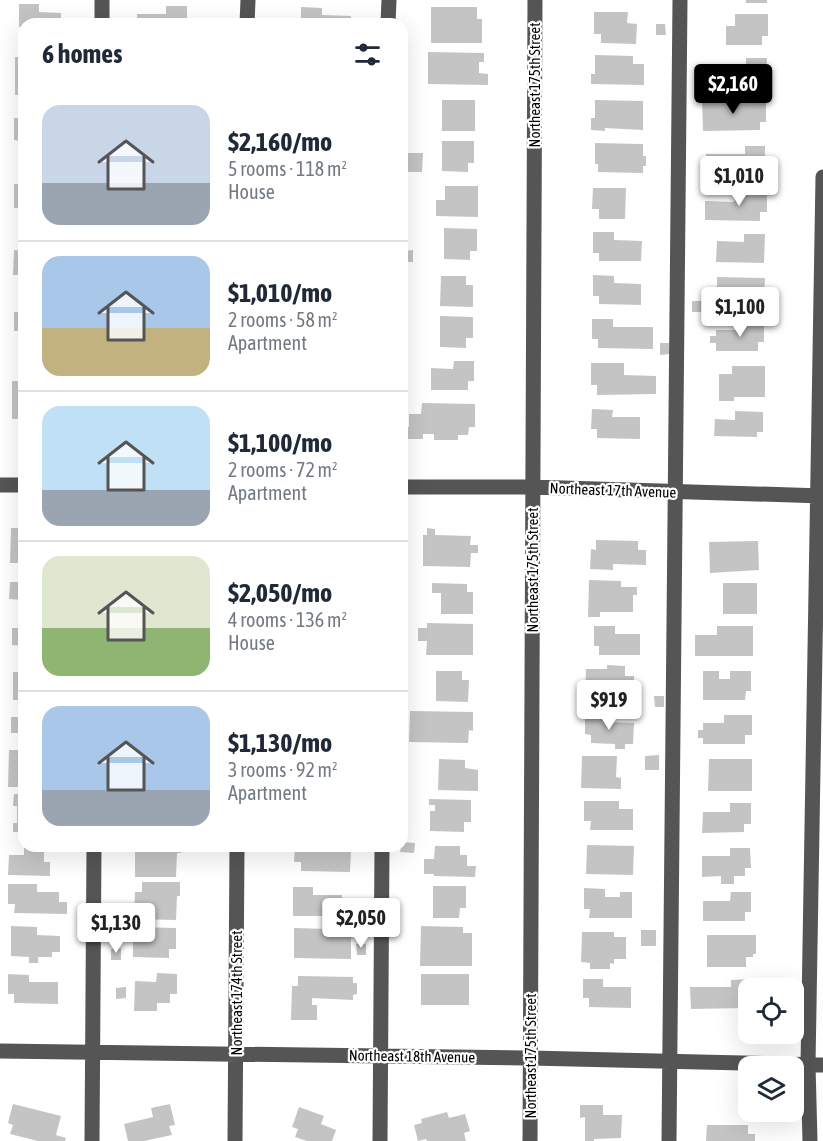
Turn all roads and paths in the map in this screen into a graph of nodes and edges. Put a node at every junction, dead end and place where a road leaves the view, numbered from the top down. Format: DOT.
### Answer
graph roads {
  1 [pos="102,0"];
  2 [pos="248,0"];
  3 [pos="388,0"];
  4 [pos="535,0"];
  5 [pos="680,0"];
  6 [pos="102,18"];
  7 [pos="248,18"];
  8 [pos="388,18"];
  9 [pos="823,177"];
  10 [pos="0,485"];
  11 [pos="18,485"];
  12 [pos="408,487"];
  13 [pos="532,487"];
  14 [pos="675,491"];
  15 [pos="821,496"];
  16 [pos="94,852"];
  17 [pos="237,852"];
  18 [pos="382,852"];
  19 [pos="0,1051"];
  20 [pos="92,1052"];
  21 [pos="235,1054"];
  22 [pos="380,1056"];
  23 [pos="530,1058"];
  24 [pos="669,1061"];
  25 [pos="816,1065"];
  26 [pos="92,1141"];
  27 [pos="235,1141"];
  28 [pos="380,1141"];
  29 [pos="530,1141"];
  30 [pos="669,1141"];
  31 [pos="810,1141"];
  1 -- 6 [label="street"];
  2 -- 7 [label="street"];
  3 -- 8 [label="street"];
  4 -- 13 [label="street, Northeast 175th Street"];
  5 -- 14 [label="street"];
  9 -- 15 [label="street"];
  10 -- 11 [label="street"];
  12 -- 13 [label="street, Northeast 17th Avenue"];
  13 -- 14 [label="street, Northeast 17th Avenue"];
  13 -- 23 [label="street, Northeast 175th Street"];
  14 -- 15 [label="street, Northeast 17th Avenue"];
  14 -- 24 [label="street"];
  15 -- 25 [label="street"];
  16 -- 20 [label="street"];
  17 -- 21 [label="street, Northeast 174th Street"];
  18 -- 22 [label="street"];
  19 -- 20 [label="street, Northeast 18th Avenue"];
  20 -- 21 [label="street, Northeast 18th Avenue"];
  20 -- 26 [label="street"];
  21 -- 22 [label="street, Northeast 18th Avenue"];
  21 -- 27 [label="street, Northeast 174th Street"];
  22 -- 23 [label="street, Northeast 18th Avenue"];
  22 -- 28 [label="street"];
  23 -- 24 [label="street, Northeast 18th Avenue"];
  23 -- 29 [label="street, Northeast 175th Street"];
  24 -- 25 [label="street, Northeast 18th Avenue"];
  24 -- 30 [label="street"];
  25 -- 31 [label="street"];
}
